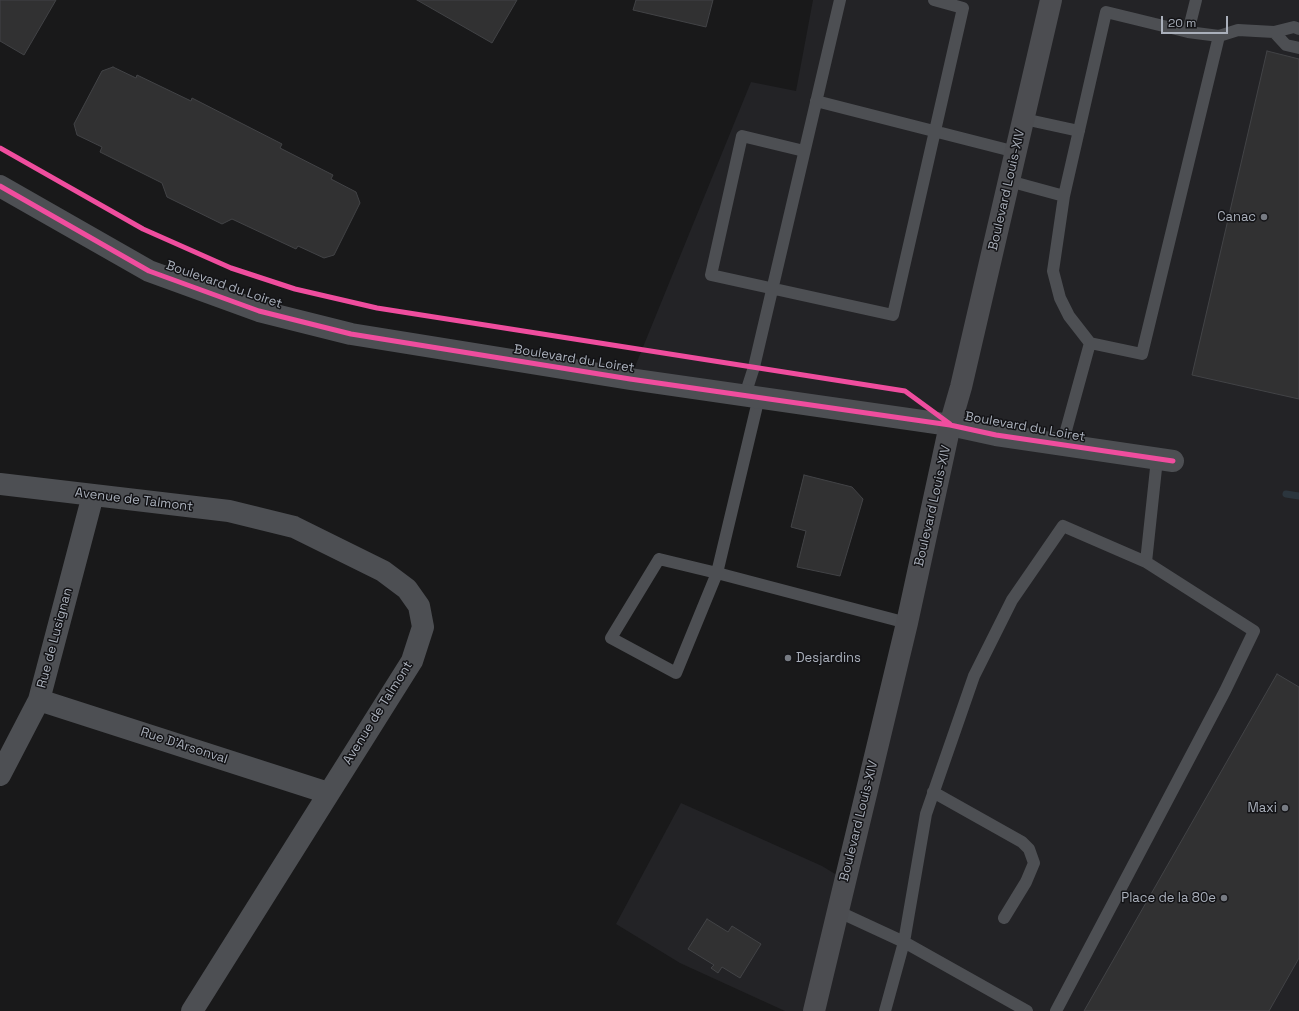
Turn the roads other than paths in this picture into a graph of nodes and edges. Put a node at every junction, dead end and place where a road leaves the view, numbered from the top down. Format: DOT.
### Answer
graph roads {
  1 [pos="840,0"];
  2 [pos="934,0"];
  3 [pos="1051,0"];
  4 [pos="1196,0"];
  5 [pos="1299,29"];
  6 [pos="1188,32"];
  7 [pos="1274,32"];
  8 [pos="1219,36"];
  9 [pos="1299,48"];
  10 [pos="816,101"];
  11 [pos="1024,118"];
  12 [pos="1079,131"];
  13 [pos="934,132"];
  14 [pos="804,151"];
  15 [pos="1016,152"];
  16 [pos="1009,181"];
  17 [pos="0,186"];
  18 [pos="1064,196"];
  19 [pos="771,288"];
  20 [pos="1090,343"];
  21 [pos="752,396"];
  22 [pos="950,425"];
  23 [pos="1062,445"];
  24 [pos="1165,460"];
  25 [pos="0,484"];
  26 [pos="93,495"];
  27 [pos="1146,562"];
  28 [pos="717,573"];
  29 [pos="907,623"];
  30 [pos="39,700"];
  31 [pos="0,775"];
  32 [pos="934,792"];
  33 [pos="328,793"];
  34 [pos="837,911"];
  35 [pos="1004,918"];
  36 [pos="904,942"];
  37 [pos="192,1011"];
  38 [pos="814,1011"];
  39 [pos="885,1011"];
  40 [pos="1027,1011"];
  41 [pos="1056,1011"];
  1 -- 10 [label="lane"];
  2 -- 13 [label="lane"];
  3 -- 11 [label="main road, Boulevard Louis-XIV"];
  4 -- 6 [label="lane"];
  5 -- 7 [label="lane"];
  6 -- 8 [label="lane"];
  6 -- 12 [label="lane"];
  7 -- 8 [label="lane"];
  7 -- 9 [label="lane"];
  8 -- 20 [label="lane"];
  10 -- 13 [label="lane"];
  10 -- 14 [label="lane"];
  11 -- 12 [label="lane"];
  11 -- 15 [label="main road, Boulevard Louis-XIV"];
  12 -- 18 [label="lane"];
  13 -- 15 [label="lane"];
  13 -- 19 [label="lane"];
  14 -- 19 [label="lane"];
  14 -- 19 [label="lane"];
  15 -- 16 [label="main road, Boulevard Louis-XIV"];
  16 -- 18 [label="lane"];
  16 -- 22 [label="main road, Boulevard Louis-XIV"];
  17 -- 21 [label="street, Boulevard du Loiret"];
  18 -- 20 [label="lane"];
  19 -- 21 [label="lane"];
  20 -- 23 [label="lane"];
  21 -- 22 [label="street, Boulevard du Loiret"];
  21 -- 28 [label="lane"];
  22 -- 23 [label="street, Boulevard du Loiret"];
  22 -- 29 [label="main road, Boulevard Louis-XIV"];
  23 -- 24 [label="street, Boulevard du Loiret"];
  24 -- 27 [label="lane"];
  25 -- 26 [label="street, Avenue de Talmont"];
  26 -- 30 [label="street, Rue de Lusignan"];
  26 -- 33 [label="street, Avenue de Talmont"];
  27 -- 32 [label="lane"];
  27 -- 41 [label="lane"];
  28 -- 28 [label="lane"];
  28 -- 29 [label="lane"];
  29 -- 34 [label="main road, Boulevard Louis-XIV"];
  30 -- 31 [label="street, Rue de Lusignan"];
  30 -- 33 [label="street, Rue D'Arsonval"];
  32 -- 35 [label="lane"];
  32 -- 36 [label="lane"];
  33 -- 37 [label="street, Avenue de Talmont"];
  34 -- 36 [label="lane"];
  34 -- 38 [label="main road, Boulevard Louis-XIV"];
  36 -- 39 [label="lane"];
  36 -- 40 [label="lane"];
}
